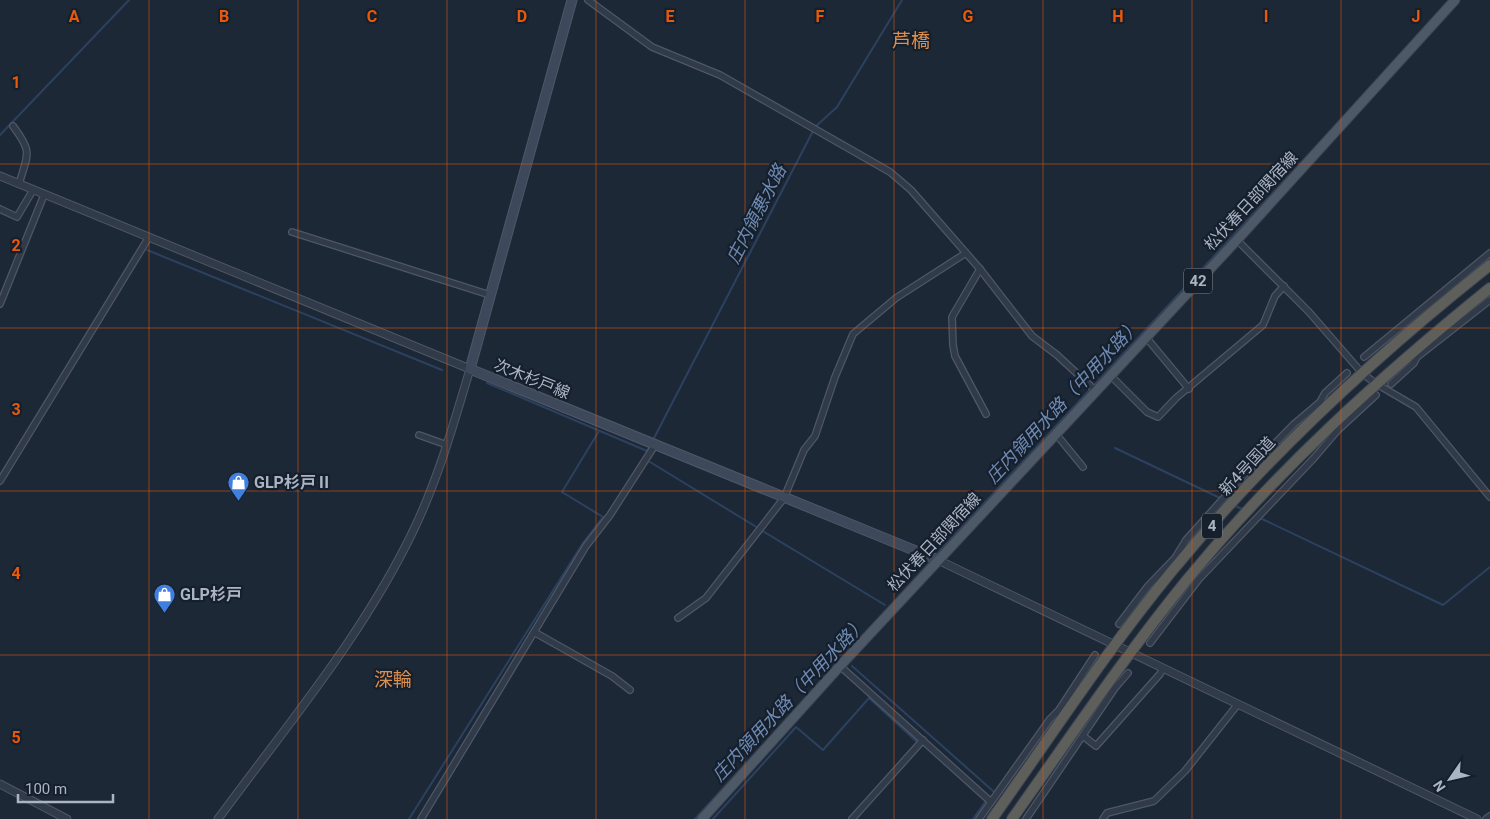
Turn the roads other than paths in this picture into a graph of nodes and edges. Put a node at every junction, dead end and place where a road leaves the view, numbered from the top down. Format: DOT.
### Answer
graph roads {
  1 [pos="572,0"];
  2 [pos="588,0"];
  3 [pos="1455,0"];
  4 [pos="13,126"];
  5 [pos="0,176"];
  6 [pos="20,184"];
  7 [pos="33,190"];
  8 [pos="44,195"];
  9 [pos="0,210"];
  10 [pos="292,232"];
  11 [pos="149,237"];
  12 [pos="1237,240"];
  13 [pos="1490,252"];
  14 [pos="966,253"];
  15 [pos="1490,265"];
  16 [pos="980,269"];
  17 [pos="1284,286"];
  18 [pos="1490,288"];
  19 [pos="490,295"];
  20 [pos="1490,300"];
  21 [pos="0,304"];
  22 [pos="1405,330"];
  23 [pos="1146,336"];
  24 [pos="1422,348"];
  25 [pos="1364,357"];
  26 [pos="470,369"];
  27 [pos="1347,373"];
  28 [pos="1362,373"];
  29 [pos="1110,376"];
  30 [pos="1375,384"];
  31 [pos="1390,384"];
  32 [pos="1189,389"];
  33 [pos="1096,391"];
  34 [pos="1376,395"];
  35 [pos="1315,412"];
  36 [pos="986,414"];
  37 [pos="1334,427"];
  38 [pos="1056,434"];
  39 [pos="419,435"];
  40 [pos="447,445"];
  41 [pos="655,446"];
  42 [pos="1083,467"];
  43 [pos="0,480"];
  44 [pos="1490,497"];
  45 [pos="784,498"];
  46 [pos="938,560"];
  47 [pos="1170,569"];
  48 [pos="1190,583"];
  49 [pos="678,618"];
  50 [pos="1118,624"];
  51 [pos="534,632"];
  52 [pos="1150,643"];
  53 [pos="1115,645"];
  54 [pos="1130,653"];
  55 [pos="1095,655"];
  56 [pos="840,666"];
  57 [pos="1162,668"];
  58 [pos="1128,673"];
  59 [pos="630,690"];
  60 [pos="1106,694"];
  61 [pos="1068,704"];
  62 [pos="1238,704"];
  63 [pos="1083,736"];
  64 [pos="923,740"];
  65 [pos="0,784"];
  66 [pos="991,802"];
  67 [pos="1490,816"];
  68 [pos="67,819"];
  69 [pos="218,819"];
  70 [pos="421,819"];
  71 [pos="702,819"];
  72 [pos="852,819"];
  73 [pos="979,819"];
  74 [pos="992,819"];
  75 [pos="1012,819"];
  76 [pos="1026,819"];
  77 [pos="1103,819"];
  78 [pos="1477,819"];
  79 [pos="1486,819"];
  1 -- 19 [label="main road, 次木杉戸線"];
  2 -- 14 [label="street"];
  3 -- 12 [label="main road, 松伏春日部関宿線 / 42"];
  4 -- 6 [label="street"];
  5 -- 6 [label="street"];
  6 -- 7 [label="street"];
  7 -- 8 [label="street"];
  7 -- 9 [label="street"];
  8 -- 11 [label="street"];
  8 -- 21 [label="street"];
  10 -- 19 [label="street"];
  11 -- 26 [label="street"];
  11 -- 43 [label="street"];
  12 -- 17 [label="street"];
  12 -- 23 [label="main road, 松伏春日部関宿線 / 42"];
  13 -- 22 [label="street"];
  14 -- 16 [label="street"];
  14 -- 45 [label="street"];
  15 -- 22 [label="highway, 新4号国道 / 4"];
  16 -- 33 [label="street"];
  16 -- 36 [label="street"];
  17 -- 28 [label="street"];
  17 -- 32 [label="street"];
  18 -- 24 [label="highway, 新4号国道 / 4"];
  19 -- 26 [label="main road, 次木杉戸線"];
  20 -- 24 [label="street"];
  22 -- 25 [label="street"];
  22 -- 28 [label="highway, 新4号国道 / 4"];
  23 -- 29 [label="main road, 松伏春日部関宿線 / 42"];
  23 -- 32 [label="street"];
  24 -- 30 [label="highway, 新4号国道 / 4"];
  24 -- 31 [label="street"];
  26 -- 40 [label="street"];
  26 -- 41 [label="main road, 次木杉戸線"];
  27 -- 35 [label="street"];
  28 -- 30 [label="street"];
  28 -- 35 [label="highway, 新4号国道 / 4"];
  29 -- 32 [label="street"];
  29 -- 33 [label="main road, 松伏春日部関宿線 / 42"];
  30 -- 37 [label="highway, 新4号国道 / 4"];
  30 -- 44 [label="street"];
  33 -- 38 [label="main road, 松伏春日部関宿線 / 42"];
  34 -- 37 [label="street"];
  35 -- 47 [label="highway, 新4号国道 / 4"];
  37 -- 48 [label="highway, 新4号国道 / 4"];
  38 -- 42 [label="street"];
  38 -- 46 [label="main road, 松伏春日部関宿線 / 42"];
  39 -- 40 [label="street"];
  40 -- 69 [label="street"];
  41 -- 45 [label="main road, 次木杉戸線"];
  41 -- 51 [label="street"];
  45 -- 46 [label="main road, 次木杉戸線"];
  45 -- 49 [label="street"];
  46 -- 53 [label="street"];
  46 -- 56 [label="main road, 松伏春日部関宿線 / 42"];
  47 -- 50 [label="street"];
  47 -- 53 [label="highway, 新4号国道 / 4"];
  48 -- 52 [label="street"];
  48 -- 54 [label="highway, 新4号国道 / 4"];
  51 -- 59 [label="street"];
  51 -- 70 [label="street"];
  53 -- 54 [label="street"];
  53 -- 61 [label="highway, 新4号国道 / 4"];
  54 -- 57 [label="street"];
  54 -- 60 [label="highway, 新4号国道 / 4"];
  55 -- 61 [label="street"];
  56 -- 64 [label="street"];
  56 -- 71 [label="main road, 松伏春日部関宿線 / 42"];
  57 -- 62 [label="street"];
  57 -- 63 [label="street"];
  58 -- 60 [label="street"];
  60 -- 63 [label="street"];
  60 -- 75 [label="highway, 新4号国道 / 4"];
  61 -- 66 [label="street"];
  61 -- 74 [label="highway, 新4号国道 / 4"];
  62 -- 77 [label="street"];
  62 -- 78 [label="street"];
  63 -- 76 [label="street"];
  64 -- 66 [label="street"];
  64 -- 72 [label="street"];
  65 -- 68 [label="street"];
  66 -- 73 [label="street"];
  67 -- 79 [label="street"];
}
